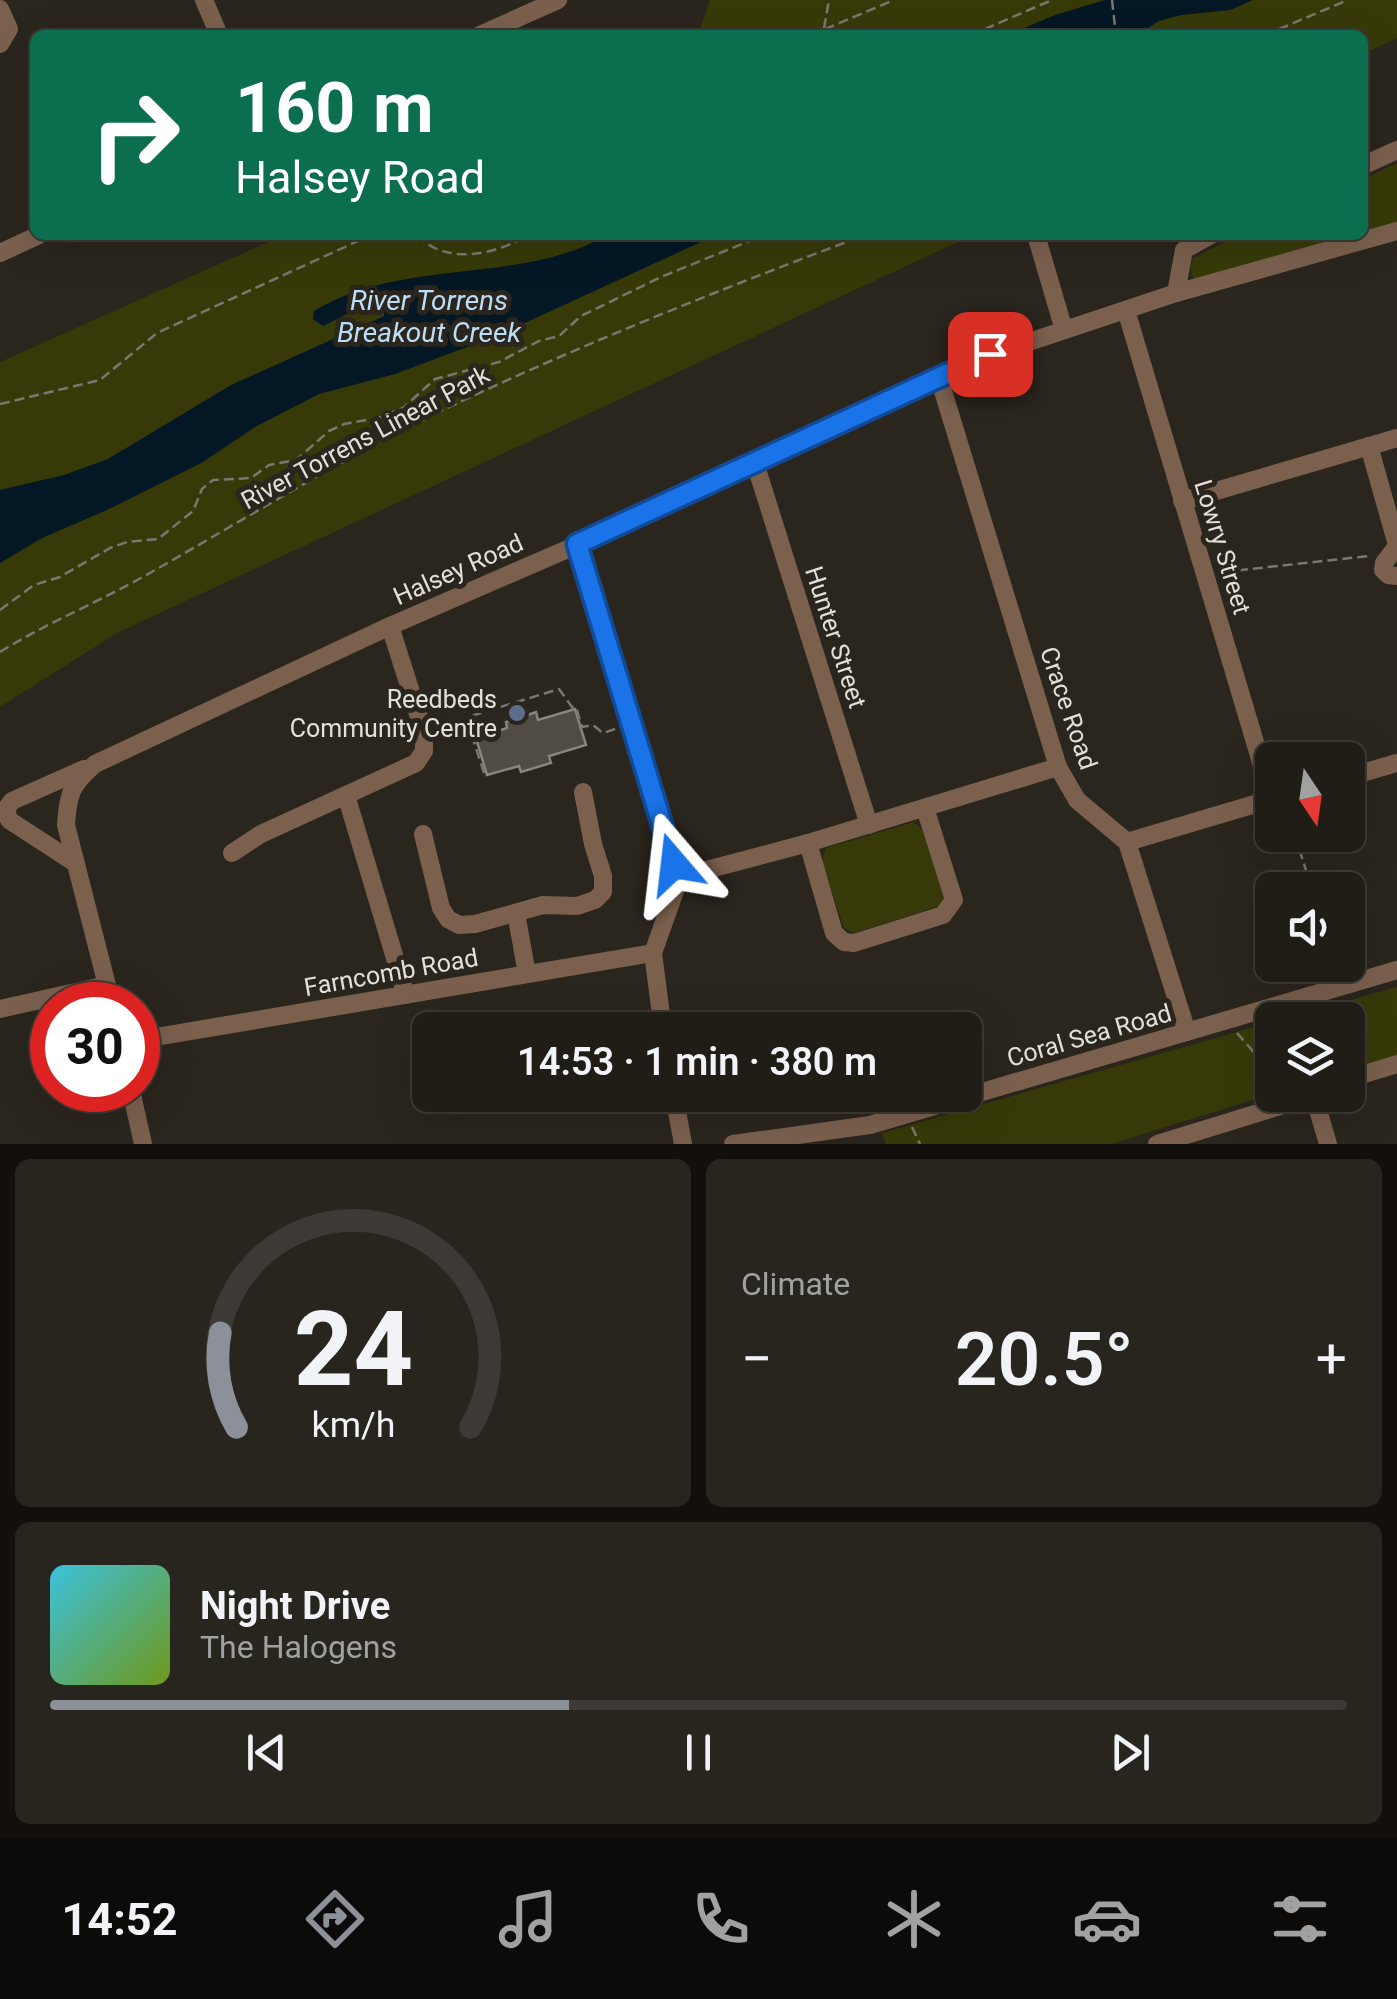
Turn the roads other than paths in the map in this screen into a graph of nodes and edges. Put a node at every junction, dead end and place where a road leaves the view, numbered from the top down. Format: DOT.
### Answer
graph roads {
  1 [pos="204,0"];
  2 [pos="558,0"];
  3 [pos="0,9"];
  4 [pos="218,30"];
  5 [pos="491,30"];
  6 [pos="0,44"];
  7 [pos="1397,150"];
  8 [pos="1368,163"];
  9 [pos="1397,230"];
  10 [pos="1368,238"];
  11 [pos="30,239"];
  12 [pos="1037,240"];
  13 [pos="1201,240"];
  14 [pos="1362,240"];
  15 [pos="0,252"];
  16 [pos="1176,293"];
  17 [pos="1126,310"];
  18 [pos="1064,330"];
  19 [pos="939,378"];
  20 [pos="1397,438"];
  21 [pos="1369,446"];
  22 [pos="755,464"];
  23 [pos="1182,500"];
  24 [pos="577,544"];
  25 [pos="1397,545"];
  26 [pos="1390,569"];
  27 [pos="390,626"];
  28 [pos="1255,743"];
  29 [pos="1397,763"];
  30 [pos="95,764"];
  31 [pos="1058,767"];
  32 [pos="1365,772"];
  33 [pos="583,792"];
  34 [pos="346,795"];
  35 [pos="1255,804"];
  36 [pos="925,808"];
  37 [pos="869,825"];
  38 [pos="422,834"];
  39 [pos="1127,842"];
  40 [pos="808,843"];
  41 [pos="232,853"];
  42 [pos="75,863"];
  43 [pos="680,878"];
  44 [pos="516,912"];
  45 [pos="653,953"];
  46 [pos="1397,970"];
  47 [pos="527,974"];
  48 [pos="106,982"];
  49 [pos="406,995"];
  50 [pos="30,1003"];
  51 [pos="0,1010"];
  52 [pos="661,1012"];
  53 [pos="1187,1032"];
  54 [pos="160,1036"];
  55 [pos="1397,1064"];
  56 [pos="1365,1073"];
  57 [pos="136,1112"];
  58 [pos="677,1112"];
  59 [pos="1262,1112"];
  60 [pos="1319,1112"];
  61 [pos="870,1125"];
  62 [pos="143,1144"];
  63 [pos="682,1144"];
  64 [pos="732,1144"];
  65 [pos="875,1144"];
  66 [pos="1157,1144"];
  67 [pos="1328,1144"];
  1 -- 4 [label="street"];
  2 -- 5 [label="street"];
  3 -- 6 [label="street"];
  7 -- 8 [label="street"];
  9 -- 10 [label="street, Halsey Road"];
  11 -- 15 [label="street"];
  12 -- 18 [label="street"];
  13 -- 16 [label="street"];
  14 -- 16 [label="street, Halsey Road"];
  16 -- 17 [label="street, Halsey Road"];
  17 -- 18 [label="street, Halsey Road"];
  17 -- 23 [label="street, Lowry Street"];
  18 -- 19 [label="street, Halsey Road"];
  19 -- 22 [label="street, Halsey Road"];
  19 -- 31 [label="street, Crace Road"];
  20 -- 21 [label="street"];
  21 -- 23 [label="street"];
  21 -- 25 [label="street"];
  22 -- 24 [label="street, Halsey Road"];
  22 -- 37 [label="street, Hunter Street"];
  23 -- 28 [label="street, Lowry Street"];
  24 -- 27 [label="street, Halsey Road"];
  24 -- 43 [label="street"];
  25 -- 26 [label="street"];
  27 -- 30 [label="street, Halsey Road"];
  27 -- 34 [label="street"];
  29 -- 32 [label="street"];
  30 -- 42 [label="street"];
  30 -- 42 [label="street, Halsey Road"];
  31 -- 36 [label="street"];
  31 -- 39 [label="street, Crace Road"];
  33 -- 44 [label="street"];
  34 -- 41 [label="street"];
  34 -- 49 [label="street"];
  35 -- 39 [label="street"];
  36 -- 37 [label="street"];
  36 -- 40 [label="street"];
  37 -- 40 [label="street"];
  38 -- 44 [label="street"];
  39 -- 53 [label="street"];
  40 -- 43 [label="street"];
  42 -- 48 [label="street"];
  43 -- 45 [label="street"];
  44 -- 47 [label="street"];
  45 -- 47 [label="street, Farncomb Road"];
  45 -- 52 [label="street"];
  46 -- 53 [label="street, Coral Sea Road"];
  47 -- 49 [label="street, Farncomb Road"];
  49 -- 54 [label="street, Farncomb Road"];
  50 -- 51 [label="street"];
  53 -- 61 [label="street, Coral Sea Road"];
  55 -- 56 [label="street"];
  57 -- 62 [label="street"];
  58 -- 63 [label="street"];
  59 -- 66 [label="street"];
  60 -- 67 [label="street"];
  61 -- 64 [label="street, Coral Sea Road"];
  61 -- 65 [label="street"];
}
